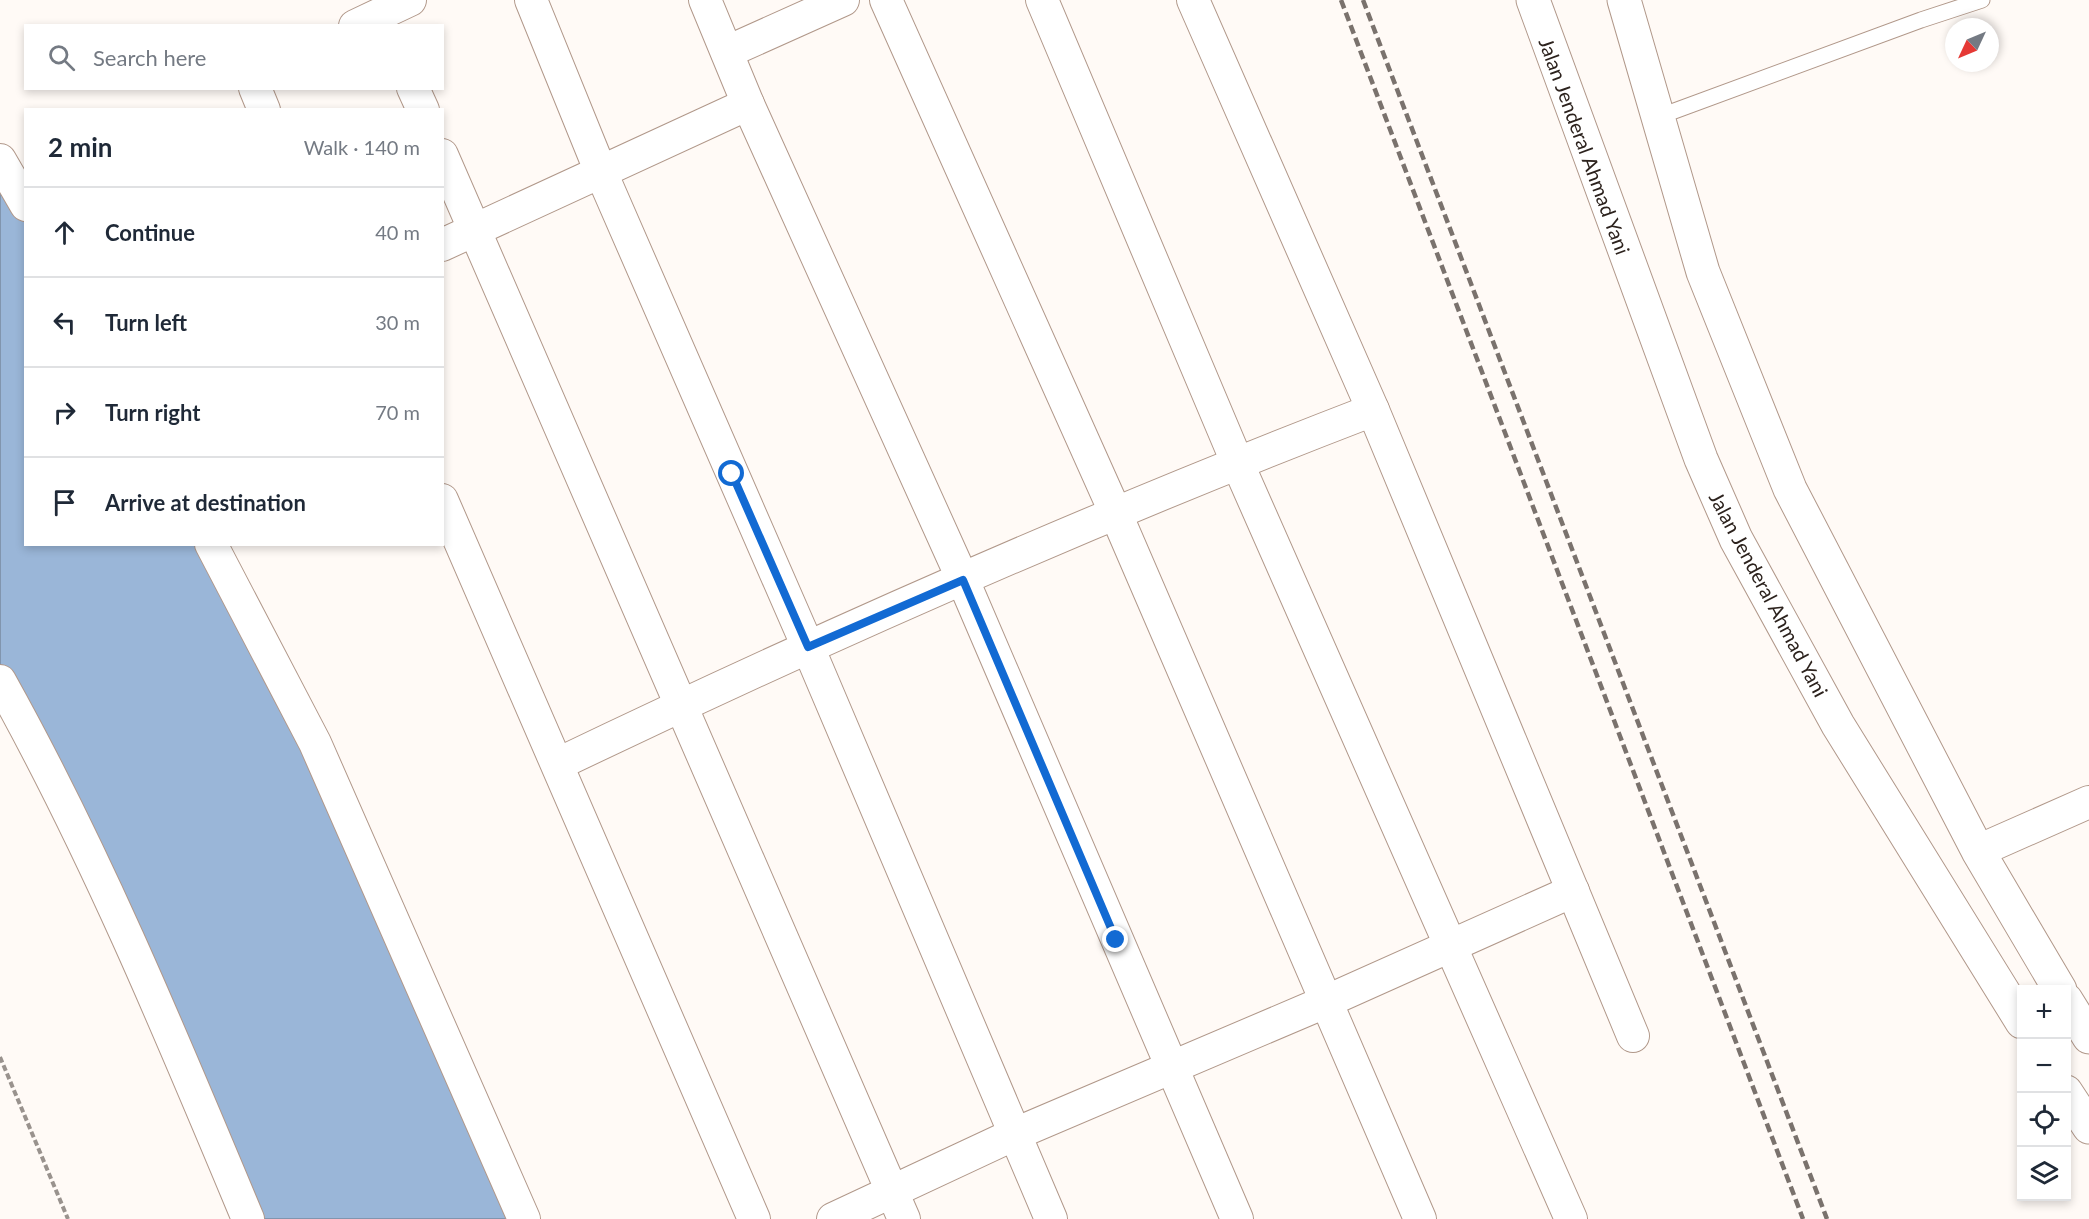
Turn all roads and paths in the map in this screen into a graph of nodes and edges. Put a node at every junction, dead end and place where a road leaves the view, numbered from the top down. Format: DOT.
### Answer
graph roads {
  1 [pos="410,0"];
  2 [pos="531,0"];
  3 [pos="705,0"];
  4 [pos="843,0"];
  5 [pos="886,0"];
  6 [pos="1042,0"];
  7 [pos="1192,0"];
  8 [pos="1533,0"];
  9 [pos="1624,0"];
  10 [pos="1983,0"];
  11 [pos="374,21"];
  12 [pos="727,52"];
  13 [pos="256,90"];
  14 [pos="414,90"];
  15 [pos="748,104"];
  16 [pos="263,108"];
  17 [pos="422,108"];
  18 [pos="1658,117"];
  19 [pos="0,160"];
  20 [pos="444,160"];
  21 [pos="600,170"];
  22 [pos="24,202"];
  23 [pos="475,230"];
  24 [pos="444,243"];
  25 [pos="1373,410"];
  26 [pos="1237,462"];
  27 [pos="444,505"];
  28 [pos="1116,514"];
  29 [pos="212,546"];
  30 [pos="963,580"];
  31 [pos="808,647"];
  32 [pos="0,681"];
  33 [pos="681,705"];
  34 [pos="558,764"];
  35 [pos="2089,802"];
  36 [pos="1978,851"];
  37 [pos="1573,891"];
  38 [pos="1451,945"];
  39 [pos="2057,985"];
  40 [pos="1325,1002"];
  41 [pos="2071,1007"];
  42 [pos="2017,1014"];
  43 [pos="1633,1036"];
  44 [pos="2089,1037"];
  45 [pos="0,1057"];
  46 [pos="1170,1066"];
  47 [pos="2068,1093"];
  48 [pos="2089,1127"];
  49 [pos="1015,1134"];
  50 [pos="898,1205"];
  51 [pos="68,1219"];
  52 [pos="248,1219"];
  53 [pos="524,1219"];
  54 [pos="754,1219"];
  55 [pos="833,1219"];
  56 [pos="1051,1219"];
  57 [pos="1237,1219"];
  58 [pos="1420,1219"];
  59 [pos="1571,1219"];
  1 -- 11 [label="street"];
  2 -- 21 [label="street"];
  3 -- 12 [label="street"];
  4 -- 12 [label="street"];
  5 -- 28 [label="street"];
  6 -- 26 [label="street"];
  7 -- 25 [label="street"];
  8 -- 42 [label="highway, Jalan Jenderal Ahmad Yani"];
  9 -- 18 [label="highway"];
  10 -- 18 [label="lane"];
  12 -- 15 [label="street"];
  13 -- 16 [label="street"];
  14 -- 17 [label="street"];
  15 -- 21 [label="street"];
  15 -- 30 [label="street"];
  18 -- 36 [label="highway"];
  19 -- 22 [label="street"];
  20 -- 23 [label="street"];
  21 -- 23 [label="street"];
  21 -- 31 [label="street"];
  23 -- 24 [label="street"];
  23 -- 33 [label="street"];
  25 -- 26 [label="street"];
  25 -- 37 [label="street"];
  26 -- 28 [label="street"];
  26 -- 38 [label="street"];
  27 -- 34 [label="street"];
  28 -- 30 [label="street"];
  28 -- 40 [label="street"];
  29 -- 53 [label="street"];
  30 -- 31 [label="street"];
  30 -- 46 [label="street"];
  31 -- 33 [label="street"];
  31 -- 49 [label="street"];
  32 -- 52 [label="street"];
  33 -- 34 [label="street"];
  33 -- 50 [label="street"];
  34 -- 54 [label="street"];
  35 -- 36 [label="street"];
  36 -- 39 [label="highway"];
  37 -- 38 [label="street"];
  37 -- 43 [label="street"];
  38 -- 40 [label="street"];
  38 -- 59 [label="street"];
  40 -- 46 [label="street"];
  40 -- 58 [label="street"];
  41 -- 44 [label="highway"];
  45 -- 51 [label="path"];
  46 -- 49 [label="street"];
  46 -- 57 [label="street"];
  47 -- 48 [label="highway"];
  49 -- 50 [label="street"];
  49 -- 56 [label="street"];
  50 -- 55 [label="street"];
}
